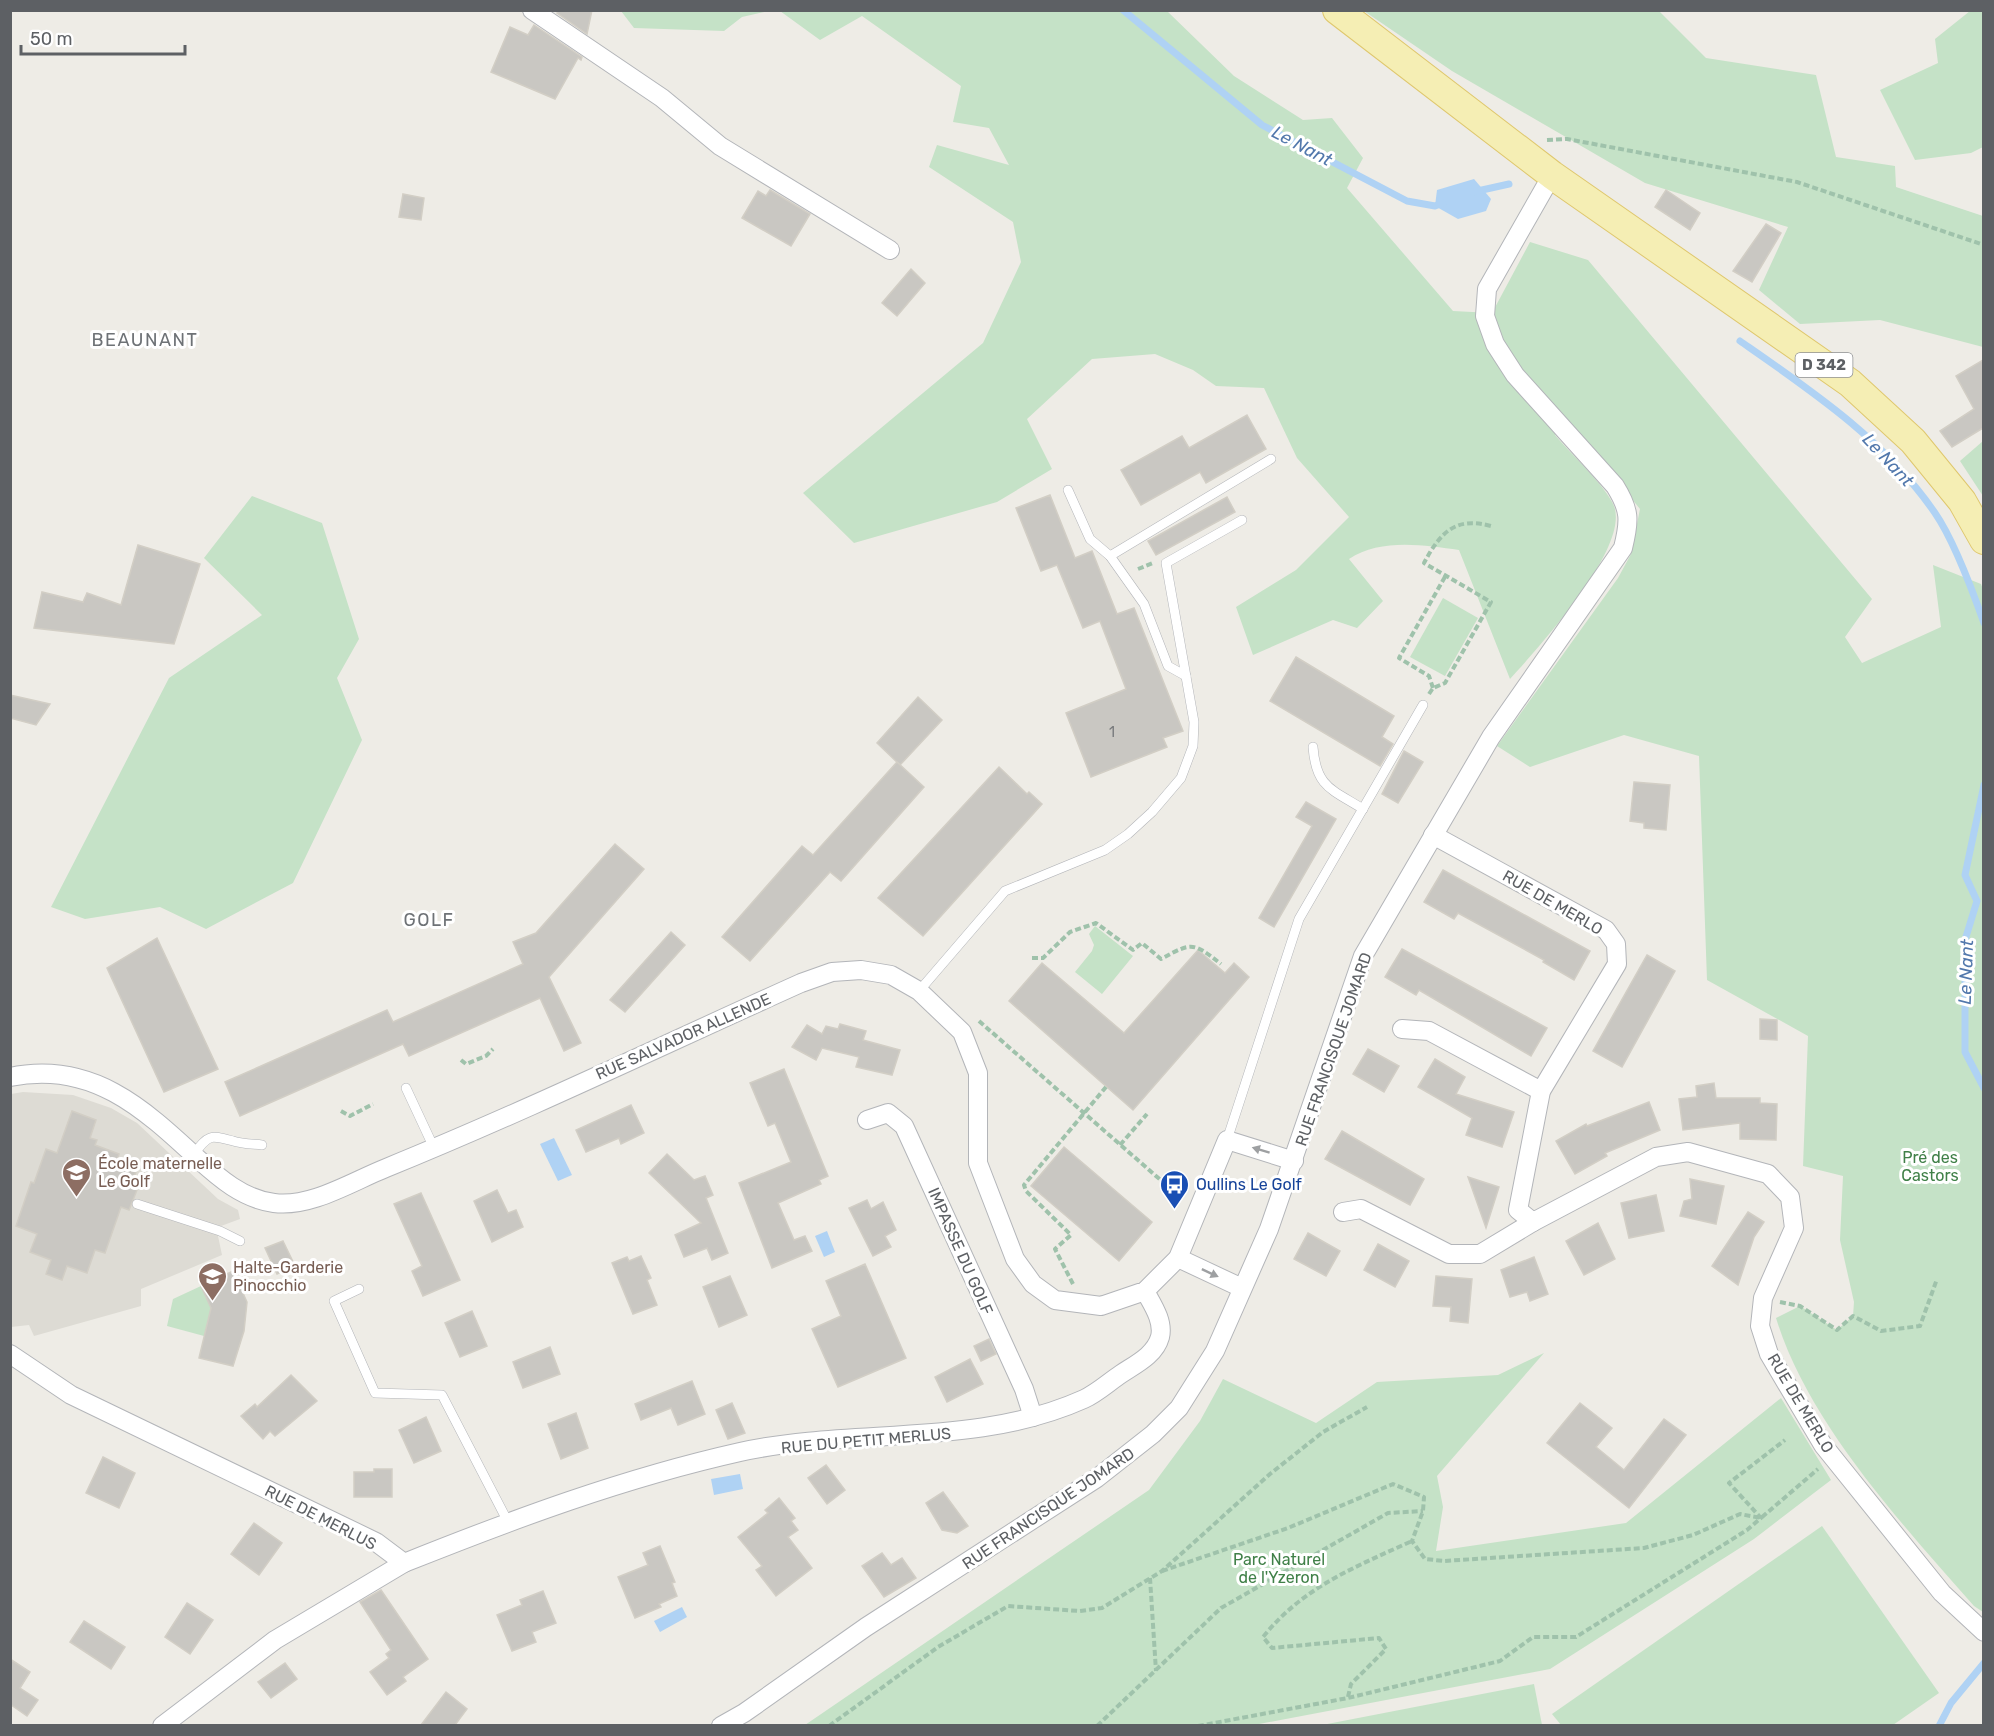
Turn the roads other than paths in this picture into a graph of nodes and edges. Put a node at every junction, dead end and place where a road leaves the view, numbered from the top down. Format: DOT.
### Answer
graph roads {
  1 [pos="532,10"];
  2 [pos="1337,10"];
  3 [pos="1552,175"];
  4 [pos="890,250"];
  5 [pos="1271,459"];
  6 [pos="1068,490"];
  7 [pos="1242,520"];
  8 [pos="1983,540"];
  9 [pos="1110,556"];
  10 [pos="1186,676"];
  11 [pos="1423,705"];
  12 [pos="1313,747"];
  13 [pos="1363,809"];
  14 [pos="1433,836"];
  15 [pos="919,991"];
  16 [pos="1402,1029"];
  17 [pos="10,1077"];
  18 [pos="406,1088"];
  19 [pos="1541,1091"];
  20 [pos="867,1120"];
  21 [pos="1227,1140"];
  22 [pos="262,1144"];
  23 [pos="434,1148"];
  24 [pos="194,1154"];
  25 [pos="1294,1161"];
  26 [pos="137,1204"];
  27 [pos="1343,1212"];
  28 [pos="1533,1222"];
  29 [pos="240,1241"];
  30 [pos="1178,1258"];
  31 [pos="1242,1288"];
  32 [pos="359,1289"];
  33 [pos="1144,1291"];
  34 [pos="10,1354"];
  35 [pos="1033,1417"];
  36 [pos="508,1522"];
  37 [pos="404,1563"];
  38 [pos="1983,1632"];
  39 [pos="162,1725"];
  40 [pos="721,1725"];
  1 -- 4 [label="street"];
  2 -- 3 [label="main road, D 342"];
  3 -- 8 [label="main road, D 342"];
  3 -- 14 [label="street, RUE FRANCISQUE JOMARD"];
  5 -- 9 [label="lane"];
  6 -- 9 [label="lane"];
  7 -- 10 [label="lane"];
  9 -- 10 [label="lane"];
  10 -- 15 [label="lane"];
  11 -- 13 [label="lane"];
  12 -- 13 [label="lane"];
  13 -- 21 [label="lane"];
  14 -- 19 [label="street, RUE DE MERLO"];
  14 -- 25 [label="street, RUE FRANCISQUE JOMARD"];
  15 -- 23 [label="street, RUE SALVADOR ALLENDE"];
  15 -- 33 [label="street, RUE SALVADOR ALLENDE"];
  16 -- 19 [label="street"];
  17 -- 24 [label="street, RUE SALVADOR ALLENDE"];
  18 -- 23 [label="lane"];
  19 -- 28 [label="street, RUE DE MERLO"];
  20 -- 35 [label="street, IMPASSE DU GOLF"];
  25 -- 21 [label="street, one-way"];
  21 -- 30 [label="street, RUE SALVADOR ALLENDE"];
  22 -- 24 [label="lane"];
  23 -- 24 [label="street, RUE SALVADOR ALLENDE"];
  25 -- 31 [label="street, RUE FRANCISQUE JOMARD"];
  26 -- 29 [label="lane"];
  27 -- 28 [label="street, RUE DE MERLO"];
  28 -- 38 [label="street, RUE DE MERLO"];
  30 -- 31 [label="street, one-way"];
  30 -- 33 [label="street, RUE SALVADOR ALLENDE"];
  31 -- 40 [label="street, RUE FRANCISQUE JOMARD"];
  32 -- 36 [label="lane"];
  33 -- 35 [label="street, RUE DU PETIT MERLUS"];
  34 -- 37 [label="street, RUE DE MERLUS"];
  35 -- 36 [label="street, RUE DU PETIT MERLUS"];
  36 -- 37 [label="street, RUE DU PETIT MERLUS"];
  37 -- 39 [label="street"];
}
